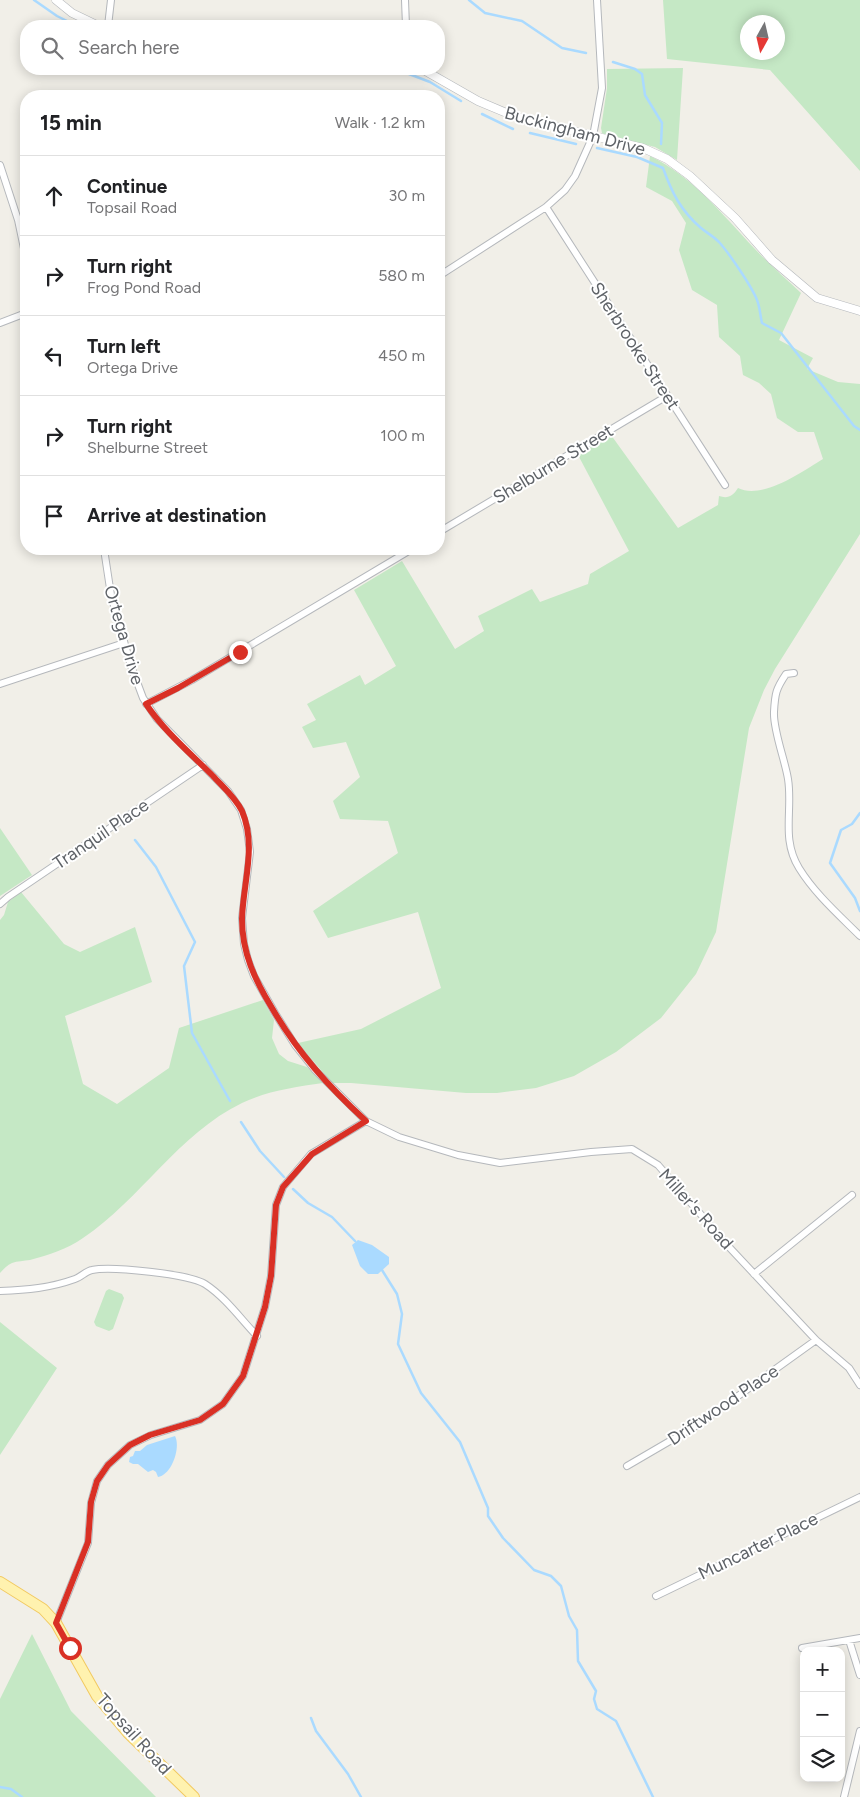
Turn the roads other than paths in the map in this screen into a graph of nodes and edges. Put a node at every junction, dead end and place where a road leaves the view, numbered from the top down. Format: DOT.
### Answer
graph roads {
  1 [pos="56,0"];
  2 [pos="111,0"];
  3 [pos="405,0"];
  4 [pos="597,0"];
  5 [pos="87,20"];
  6 [pos="109,20"];
  7 [pos="406,20"];
  8 [pos="432,75"];
  9 [pos="593,136"];
  10 [pos="0,165"];
  11 [pos="546,207"];
  12 [pos="20,227"];
  13 [pos="445,272"];
  14 [pos="860,312"];
  15 [pos="20,316"];
  16 [pos="0,324"];
  17 [pos="667,396"];
  18 [pos="725,484"];
  19 [pos="445,528"];
  20 [pos="105,555"];
  21 [pos="402,555"];
  22 [pos="124,643"];
  23 [pos="794,673"];
  24 [pos="0,684"];
  25 [pos="146,704"];
  26 [pos="203,765"];
  27 [pos="0,904"];
  28 [pos="860,936"];
  29 [pos="366,1121"];
  30 [pos="852,1195"];
  31 [pos="754,1274"];
  32 [pos="0,1291"];
  33 [pos="256,1336"];
  34 [pos="816,1340"];
  35 [pos="860,1385"];
  36 [pos="627,1466"];
  37 [pos="860,1497"];
  38 [pos="0,1582"];
  39 [pos="656,1596"];
  40 [pos="56,1623"];
  41 [pos="860,1638"];
  42 [pos="849,1640"];
  43 [pos="808,1647"];
  44 [pos="860,1675"];
  45 [pos="860,1731"];
  46 [pos="194,1797"];
  47 [pos="844,1797"];
  1 -- 5 [label="street"];
  2 -- 6 [label="street"];
  3 -- 7 [label="street"];
  4 -- 9 [label="street"];
  8 -- 9 [label="street, Buckingham Drive"];
  9 -- 11 [label="street"];
  9 -- 14 [label="street, Buckingham Drive"];
  10 -- 12 [label="street"];
  11 -- 13 [label="street"];
  11 -- 17 [label="street, Sherbrooke Street"];
  15 -- 16 [label="street"];
  17 -- 18 [label="street, Sherbrooke Street"];
  17 -- 19 [label="street, Shelburne Street"];
  20 -- 22 [label="street, Ortega Drive"];
  21 -- 25 [label="street"];
  22 -- 24 [label="street"];
  22 -- 25 [label="street, Ortega Drive"];
  23 -- 28 [label="street"];
  25 -- 26 [label="street, Ortega Drive"];
  26 -- 27 [label="street, Tranquil Place"];
  26 -- 29 [label="street, Ortega Drive"];
  29 -- 31 [label="street, Miller's Road"];
  29 -- 33 [label="street"];
  30 -- 31 [label="street"];
  31 -- 34 [label="street, Miller's Road"];
  32 -- 33 [label="street"];
  33 -- 40 [label="street"];
  34 -- 35 [label="street, Miller's Road"];
  34 -- 36 [label="street, Driftwood Place"];
  37 -- 39 [label="street, Muncarter Place"];
  38 -- 40 [label="main road, Topsail Road"];
  40 -- 46 [label="main road, Topsail Road"];
  41 -- 42 [label="street"];
  42 -- 43 [label="street"];
  42 -- 44 [label="street"];
  45 -- 47 [label="street"];
}
